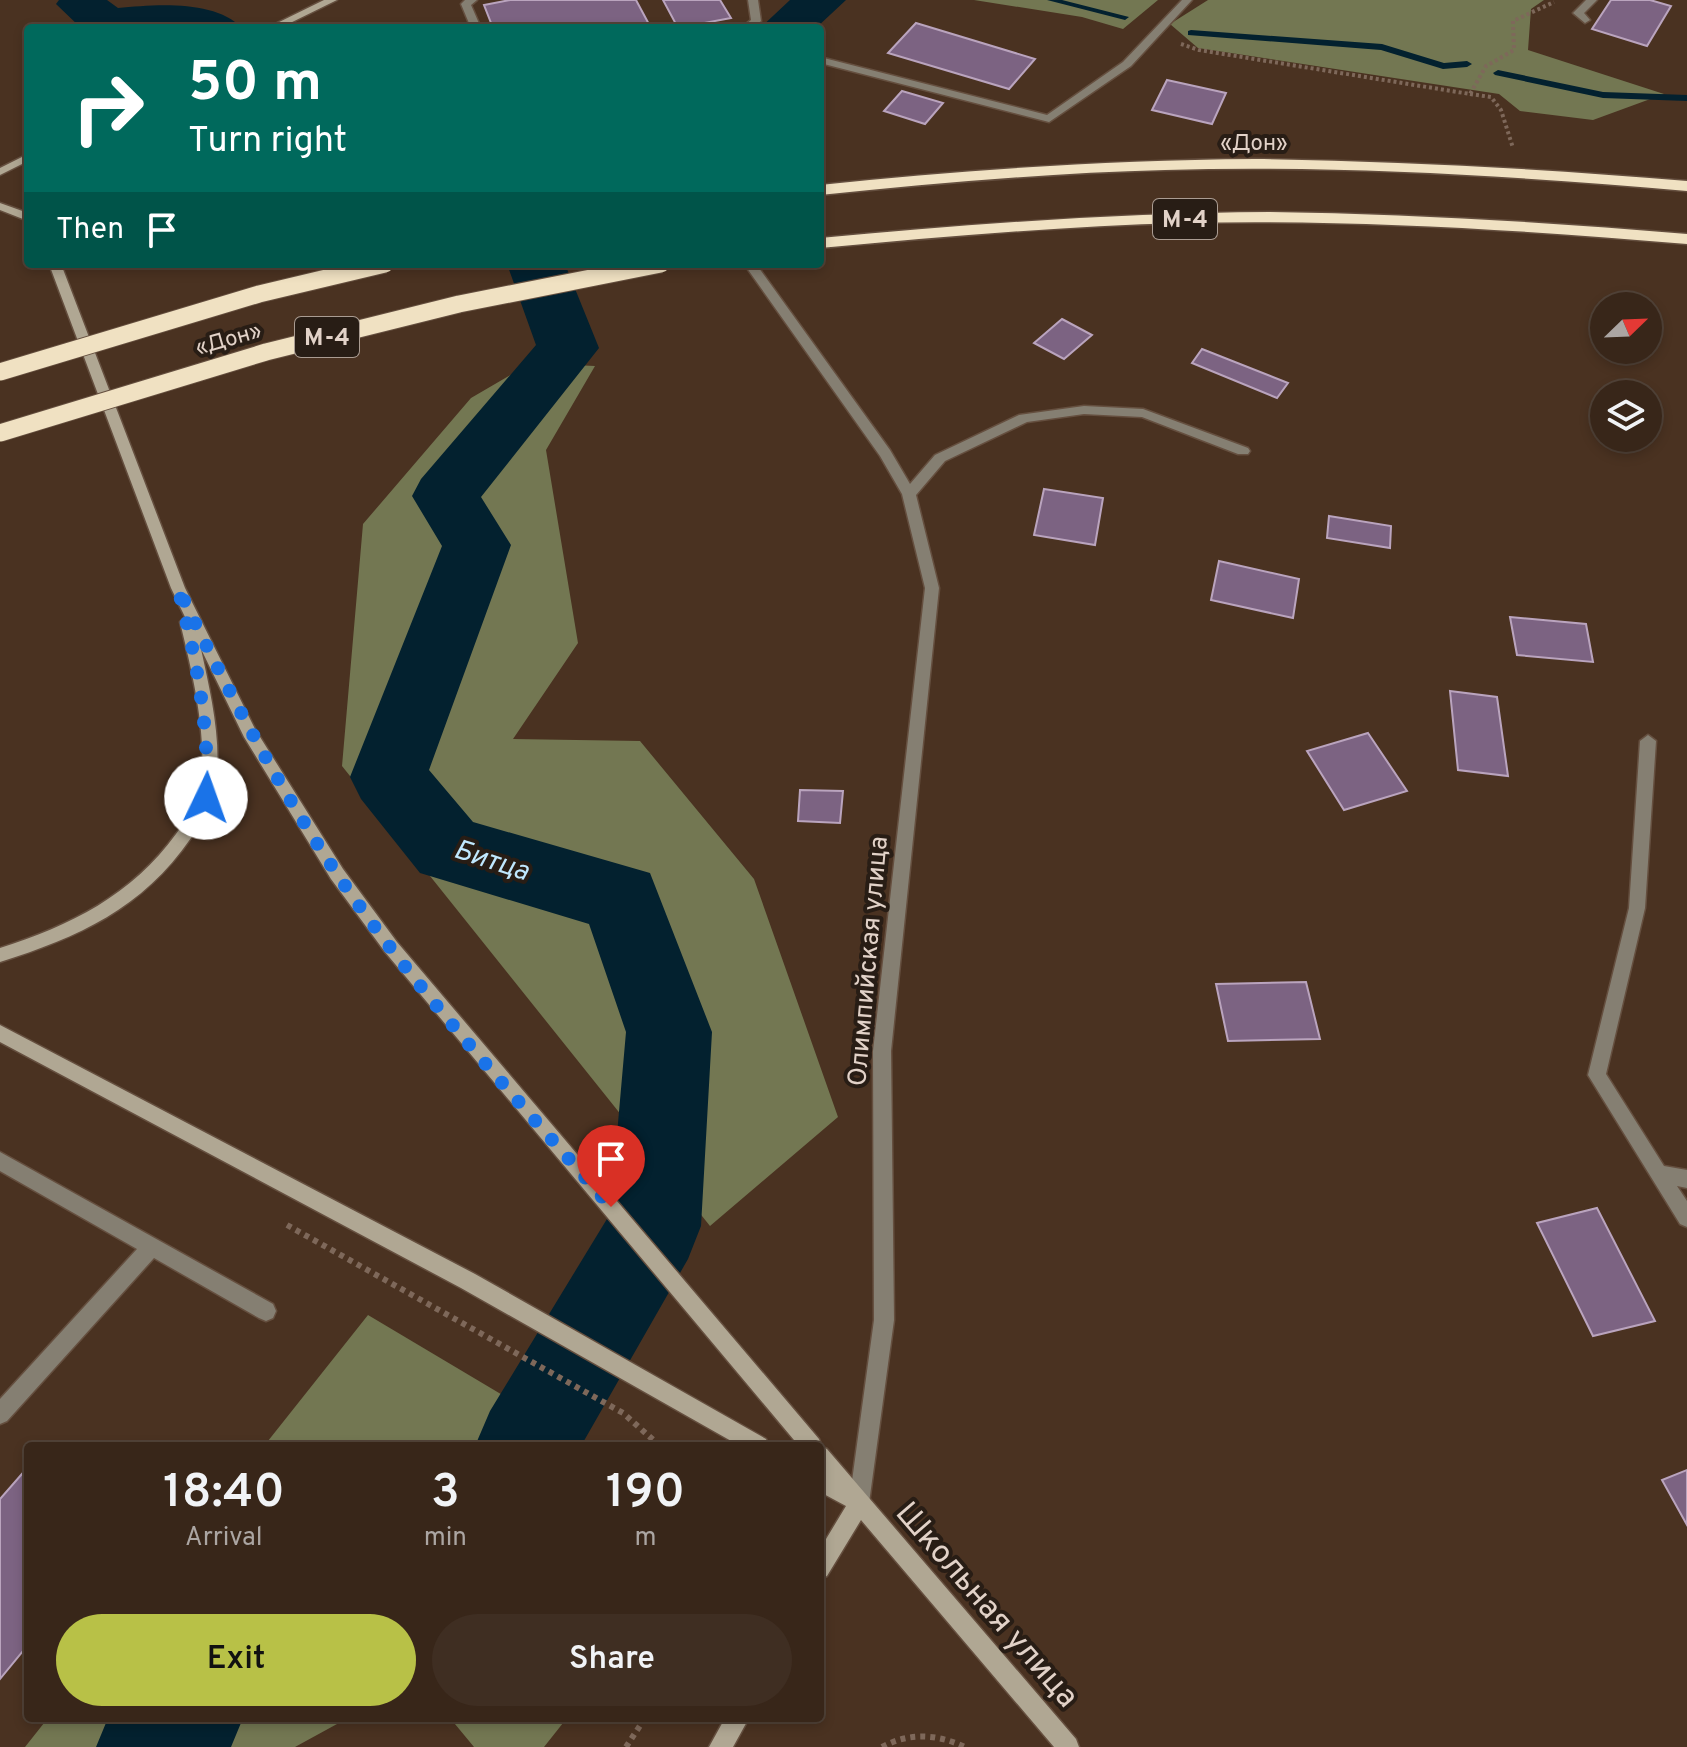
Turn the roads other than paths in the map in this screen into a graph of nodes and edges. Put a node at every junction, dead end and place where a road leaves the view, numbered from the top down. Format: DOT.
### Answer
graph roads {
  1 [pos="332,0"];
  2 [pos="472,0"];
  3 [pos="753,0"];
  4 [pos="1187,0"];
  5 [pos="1592,0"];
  6 [pos="1585,20"];
  7 [pos="281,24"];
  8 [pos="474,24"];
  9 [pos="752,24"];
  10 [pos="824,61"];
  11 [pos="24,159"];
  12 [pos="0,172"];
  13 [pos="1687,186"];
  14 [pos="824,190"];
  15 [pos="0,206"];
  16 [pos="24,215"];
  17 [pos="1687,239"];
  18 [pos="824,243"];
  19 [pos="57,268"];
  20 [pos="368,268"];
  21 [pos="641,268"];
  22 [pos="753,268"];
  23 [pos="0,372"];
  24 [pos="0,433"];
  25 [pos="1243,451"];
  26 [pos="909,494"];
  27 [pos="178,588"];
  28 [pos="1648,741"];
  29 [pos="0,955"];
  30 [pos="0,1033"];
  31 [pos="0,1161"];
  32 [pos="1662,1174"];
  33 [pos="1687,1179"];
  34 [pos="1687,1218"];
  35 [pos="152,1246"];
  36 [pos="266,1311"];
  37 [pos="0,1414"];
  38 [pos="752,1442"];
  39 [pos="809,1442"];
  40 [pos="824,1461"];
  41 [pos="824,1483"];
  42 [pos="859,1503"];
  43 [pos="824,1562"];
  44 [pos="736,1722"];
  45 [pos="720,1747"];
  46 [pos="1068,1747"];
  1 -- 7 [label="main road"];
  2 -- 8 [label="street"];
  3 -- 9 [label="street"];
  4 -- 10 [label="street"];
  5 -- 6 [label="street"];
  11 -- 12 [label="main road"];
  13 -- 14 [label="highway, «Дон» / М-4"];
  15 -- 16 [label="main road"];
  17 -- 18 [label="highway, М-4"];
  19 -- 27 [label="main road"];
  20 -- 23 [label="highway, «Дон» / М-4, bridge"];
  21 -- 24 [label="highway, «Дон» / М-4, bridge"];
  22 -- 26 [label="street, Олимпийская улица"];
  25 -- 26 [label="street"];
  26 -- 42 [label="street, Олимпийская улица"];
  27 -- 29 [label="main road"];
  27 -- 39 [label="main road"];
  28 -- 32 [label="street"];
  30 -- 38 [label="main road"];
  31 -- 35 [label="street"];
  32 -- 33 [label="street"];
  32 -- 34 [label="street"];
  35 -- 36 [label="street"];
  35 -- 37 [label="street"];
  40 -- 42 [label="main road, Школьная улица"];
  41 -- 42 [label="main road"];
  42 -- 43 [label="main road, Олимпийская улица"];
  42 -- 46 [label="main road, Школьная улица"];
  44 -- 45 [label="main road"];
}
